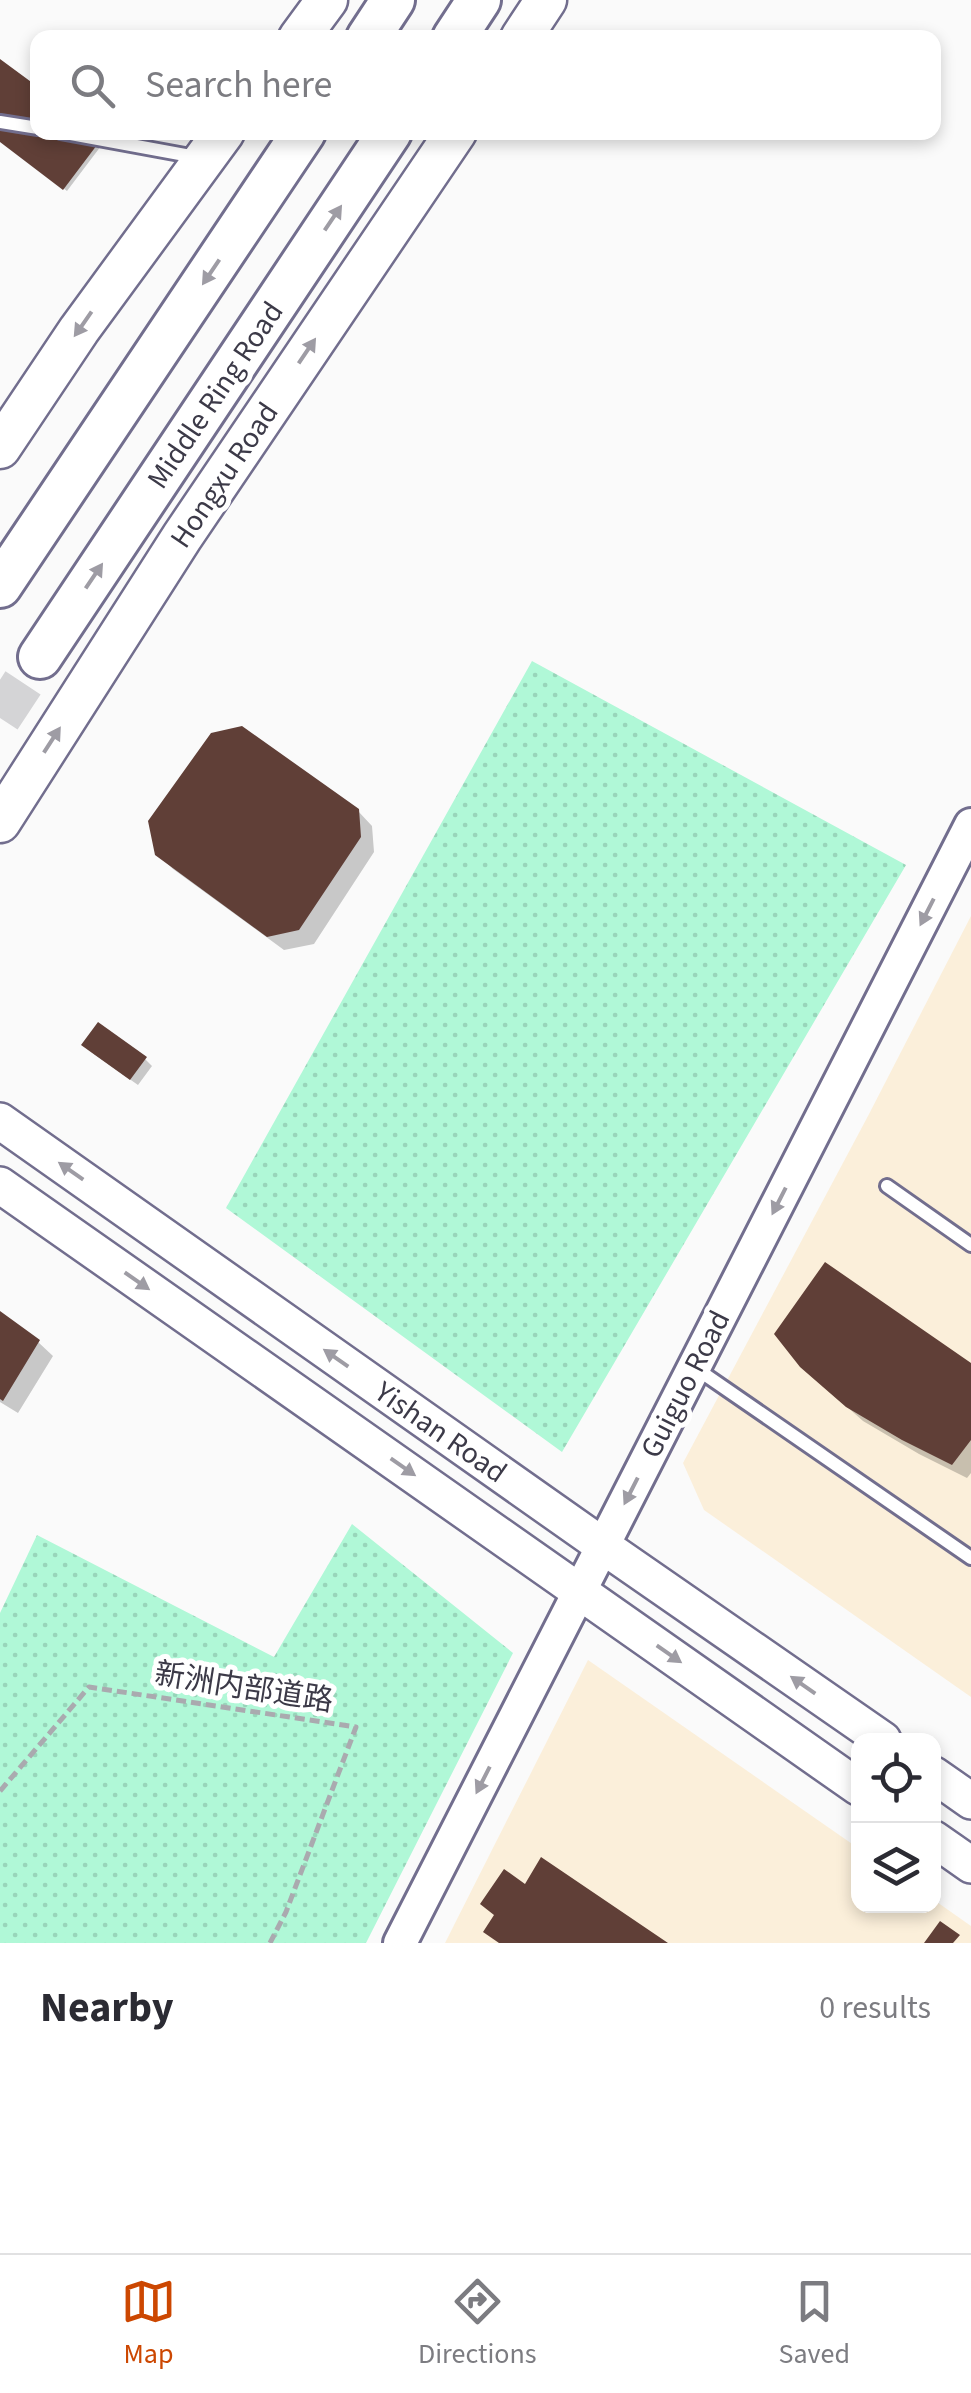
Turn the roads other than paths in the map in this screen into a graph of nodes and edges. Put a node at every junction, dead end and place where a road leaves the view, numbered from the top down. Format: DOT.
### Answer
graph roads {
  1 [pos="327,0"];
  2 [pos="393,0"];
  3 [pos="479,0"];
  4 [pos="546,0"];
  5 [pos="305,30"];
  6 [pos="373,30"];
  7 [pos="459,30"];
  8 [pos="526,30"];
  9 [pos="0,122"];
  10 [pos="30,127"];
  11 [pos="155,140"];
  12 [pos="299,140"];
  13 [pos="385,140"];
  14 [pos="451,140"];
  15 [pos="214,145"];
  16 [pos="0,448"];
  17 [pos="0,586"];
  18 [pos="40,657"];
  19 [pos="0,822"];
  20 [pos="971,825"];
  21 [pos="0,1121"];
  22 [pos="0,1184"];
  23 [pos="887,1186"];
  24 [pos="971,1244"];
  25 [pos="694,1367"];
  26 [pos="602,1546"];
  27 [pos="971,1558"];
  28 [pos="580,1591"];
  29 [pos="873,1733"];
  30 [pos="941,1780"];
  31 [pos="851,1781"];
  32 [pos="971,1801"];
  33 [pos="941,1844"];
  34 [pos="971,1866"];
  35 [pos="400,1943"];
  1 -- 5 [label="main road"];
  2 -- 6 [label="highway"];
  3 -- 7 [label="highway"];
  4 -- 8 [label="main road"];
  9 -- 10 [label="lane"];
  11 -- 15 [label="lane"];
  12 -- 17 [label="highway, one-way"];
  18 -- 13 [label="highway, Middle Ring Road, one-way"];
  19 -- 14 [label="main road, Hongxu Road, one-way"];
  15 -- 16 [label="main road, one-way"];
  20 -- 25 [label="street, Guiguo Road, one-way"];
  26 -- 21 [label="main road, Yishan Road, one-way"];
  22 -- 28 [label="main road, Yishan Road, one-way"];
  23 -- 24 [label="lane"];
  25 -- 26 [label="street, Guiguo Road, one-way"];
  25 -- 27 [label="lane"];
  26 -- 28 [label="street, Guiguo Road"];
  29 -- 26 [label="main road, Yishan Road, one-way"];
  28 -- 31 [label="main road, Yishan Road, one-way"];
  28 -- 35 [label="street, Guiguo Road, one-way"];
  30 -- 32 [label="main road"];
  33 -- 34 [label="main road"];
}
